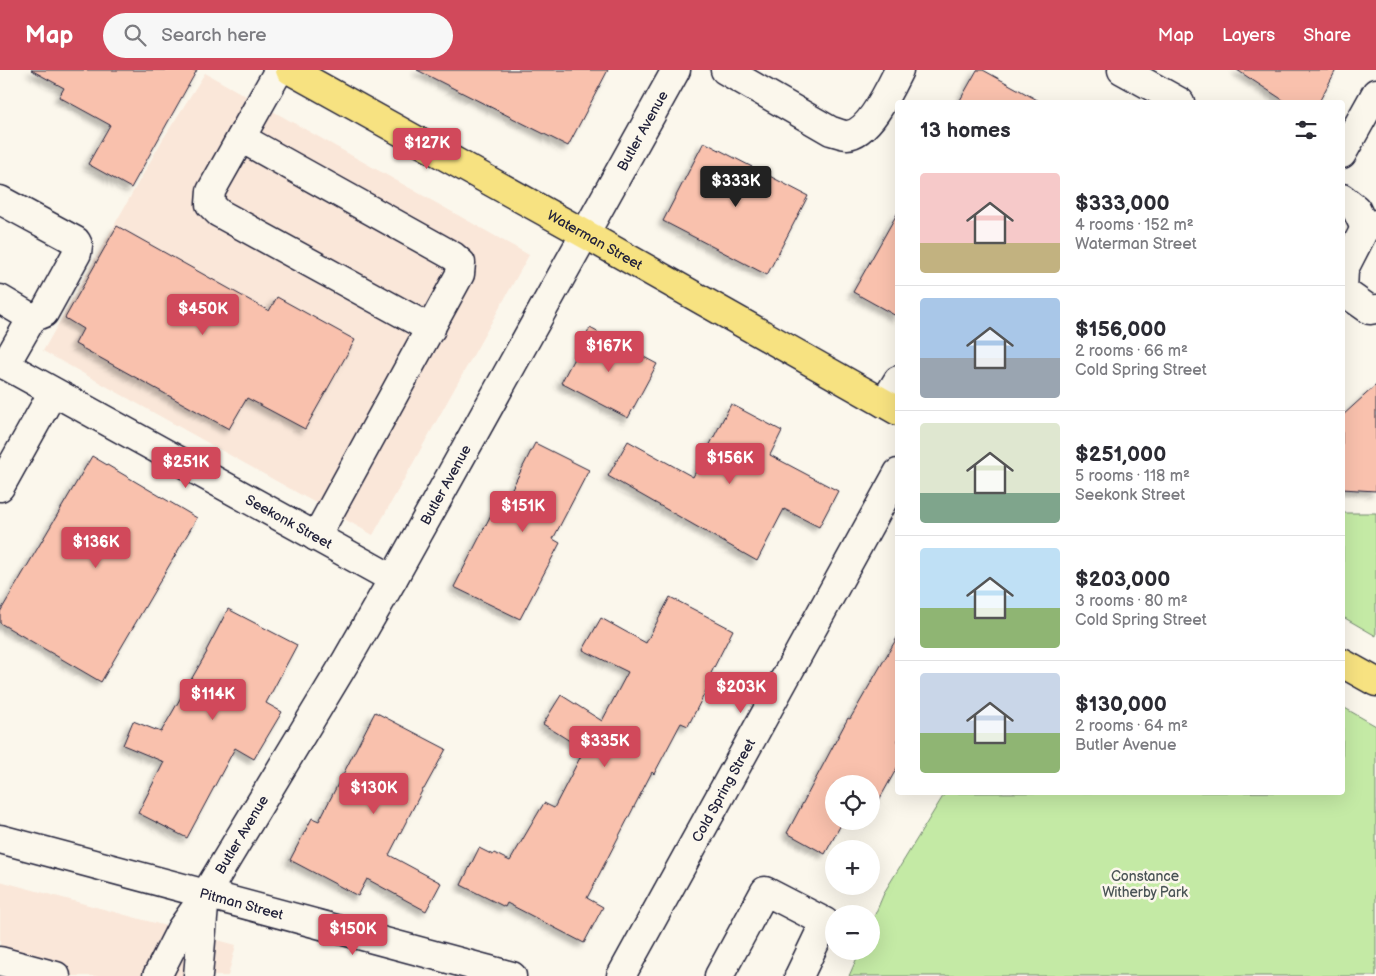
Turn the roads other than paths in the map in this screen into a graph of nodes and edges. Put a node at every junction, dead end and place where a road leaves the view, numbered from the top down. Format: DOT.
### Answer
graph roads {
  1 [pos="279,70"];
  2 [pos="290,70"];
  3 [pos="676,70"];
  4 [pos="725,70"];
  5 [pos="900,70"];
  6 [pos="1122,70"];
  7 [pos="1376,93"];
  8 [pos="1170,100"];
  9 [pos="241,138"];
  10 [pos="1345,149"];
  11 [pos="0,200"];
  12 [pos="1345,201"];
  13 [pos="1370,226"];
  14 [pos="585,234"];
  15 [pos="1345,267"];
  16 [pos="1345,292"];
  17 [pos="0,300"];
  18 [pos="1376,309"];
  19 [pos="32,318"];
  20 [pos="431,329"];
  21 [pos="2,364"];
  22 [pos="53,392"];
  23 [pos="895,392"];
  24 [pos="891,407"];
  25 [pos="895,478"];
  26 [pos="0,487"];
  27 [pos="316,537"];
  28 [pos="393,579"];
  29 [pos="1345,665"];
  30 [pos="1376,682"];
  31 [pos="0,839"];
  32 [pos="205,894"];
  33 [pos="0,961"];
  34 [pos="56,976"];
  35 [pos="157,976"];
  36 [pos="198,976"];
  37 [pos="512,976"];
  38 [pos="621,976"];
  39 [pos="719,976"];
  40 [pos="799,976"];
  1 -- 9 [label="street"];
  2 -- 14 [label="main road, Waterman Street"];
  3 -- 14 [label="street, Butler Avenue"];
  4 -- 5 [label="street"];
  6 -- 8 [label="street"];
  7 -- 10 [label="street"];
  9 -- 20 [label="street"];
  9 -- 20 [label="street"];
  11 -- 19 [label="street"];
  12 -- 13 [label="street"];
  13 -- 15 [label="street"];
  14 -- 24 [label="main road, Waterman Street"];
  14 -- 28 [label="street, Butler Avenue"];
  16 -- 18 [label="street"];
  17 -- 19 [label="street"];
  19 -- 21 [label="street"];
  20 -- 27 [label="street"];
  21 -- 22 [label="street, Seekonk Street"];
  22 -- 26 [label="street"];
  22 -- 27 [label="street, Seekonk Street"];
  23 -- 24 [label="street"];
  25 -- 38 [label="street, Cold Spring Street"];
  27 -- 28 [label="street, Seekonk Street"];
  28 -- 32 [label="street, Butler Avenue"];
  29 -- 30 [label="main road"];
  31 -- 32 [label="street, Pitman Street"];
  32 -- 35 [label="street, Butler Avenue"];
  32 -- 36 [label="street"];
  32 -- 37 [label="street, Pitman Street"];
  33 -- 34 [label="street"];
  39 -- 40 [label="street"];
}
